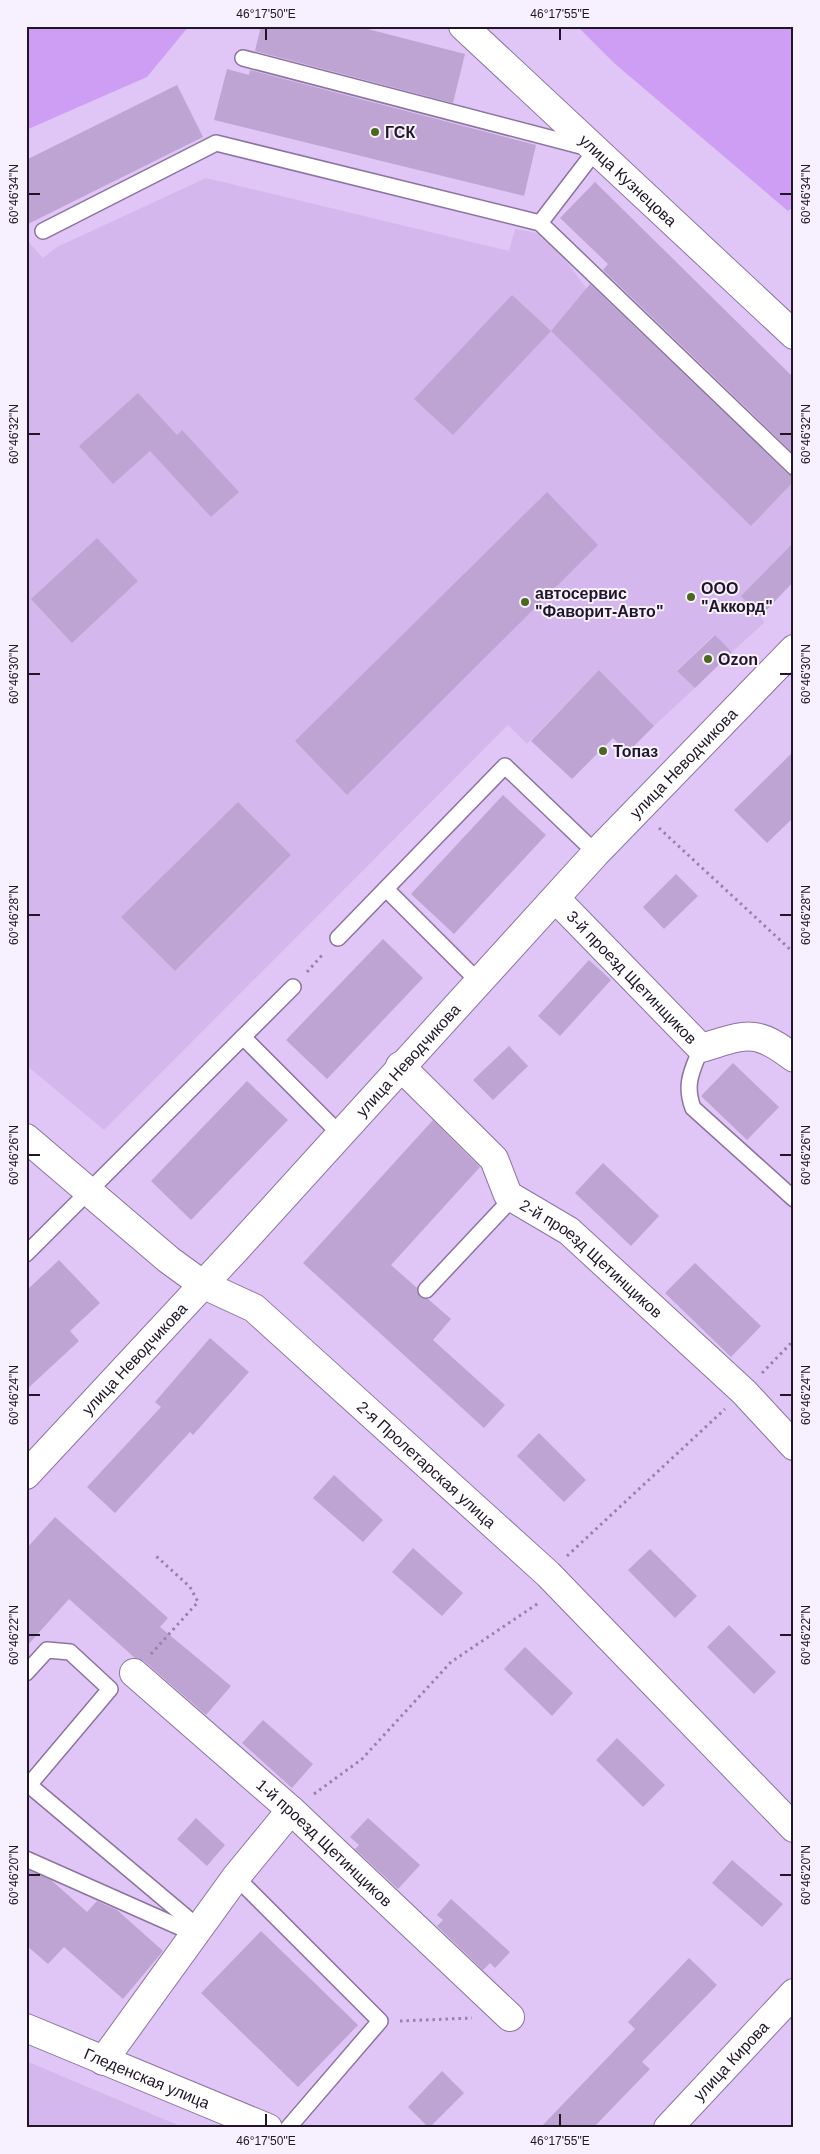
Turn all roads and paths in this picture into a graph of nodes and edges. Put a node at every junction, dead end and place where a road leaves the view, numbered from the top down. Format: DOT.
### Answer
graph roads {
  1 [pos="463,26"];
  2 [pos="244,58"];
  3 [pos="596,150"];
  4 [pos="540,223"];
  5 [pos="43,230"];
  6 [pos="794,335"];
  7 [pos="794,466"];
  8 [pos="794,649"];
  9 [pos="638,808"];
  10 [pos="596,852"];
  11 [pos="386,889"];
  12 [pos="556,899"];
  13 [pos="338,938"];
  14 [pos="794,953"];
  15 [pos="478,981"];
  16 [pos="292,987"];
  17 [pos="243,1037"];
  18 [pos="701,1048"];
  19 [pos="794,1058"];
  20 [pos="400,1066"];
  21 [pos="340,1134"];
  22 [pos="26,1138"];
  23 [pos="88,1190"];
  24 [pos="508,1195"];
  25 [pos="794,1199"];
  26 [pos="26,1254"];
  27 [pos="202,1284"];
  28 [pos="426,1290"];
  29 [pos="794,1340"];
  30 [pos="744,1392"];
  31 [pos="794,1446"];
  32 [pos="26,1475"];
  33 [pos="155,1555"];
  34 [pos="555,1581"];
  35 [pos="134,1672"];
  36 [pos="26,1673"];
  37 [pos="291,1810"];
  38 [pos="794,1828"];
  39 [pos="26,1860"];
  40 [pos="236,1877"];
  41 [pos="197,1931"];
  42 [pos="794,1993"];
  43 [pos="510,2017"];
  44 [pos="380,2021"];
  45 [pos="26,2028"];
  46 [pos="103,2061"];
  47 [pos="268,2128"];
  48 [pos="288,2128"];
  49 [pos="668,2128"];
  1 -- 3 [label="street, улица Кузнецова"];
  2 -- 3 [label="lane"];
  3 -- 4 [label="lane"];
  3 -- 6 [label="street, улица Кузнецова"];
  4 -- 5 [label="lane"];
  4 -- 7 [label="lane"];
  8 -- 9 [label="street, улица Неводчикова"];
  9 -- 10 [label="street, улица Неводчикова"];
  9 -- 14 [label="path"];
  10 -- 11 [label="lane"];
  10 -- 12 [label="street, улица Неводчикова"];
  11 -- 13 [label="lane"];
  11 -- 15 [label="lane"];
  12 -- 15 [label="street, улица Неводчикова"];
  12 -- 18 [label="street, 3-й проезд Щетинщиков"];
  13 -- 16 [label="path"];
  15 -- 20 [label="street, улица Неводчикова"];
  16 -- 17 [label="lane"];
  17 -- 21 [label="lane"];
  17 -- 23 [label="lane"];
  18 -- 19 [label="street, 3-й проезд Щетинщиков"];
  18 -- 25 [label="lane"];
  20 -- 21 [label="street, улица Неводчикова"];
  20 -- 24 [label="street, 2-й проезд Щетинщиков"];
  21 -- 27 [label="street, улица Неводчикова"];
  22 -- 23 [label="street, 2-я Пролетарская улица"];
  23 -- 26 [label="lane"];
  23 -- 27 [label="street, 2-я Пролетарская улица"];
  24 -- 28 [label="lane"];
  24 -- 30 [label="street, 2-й проезд Щетинщиков"];
  27 -- 32 [label="street, улица Неводчикова"];
  27 -- 34 [label="street, 2-я Пролетарская улица"];
  29 -- 30 [label="path"];
  30 -- 31 [label="street, 2-й проезд Щетинщиков"];
  30 -- 34 [label="path"];
  33 -- 35 [label="path"];
  34 -- 37 [label="path"];
  34 -- 38 [label="street, 2-я Пролетарская улица"];
  35 -- 37 [label="street, 1-й проезд Щетинщиков"];
  36 -- 41 [label="lane"];
  37 -- 40 [label="street"];
  37 -- 43 [label="street, 1-й проезд Щетинщиков"];
  39 -- 41 [label="lane"];
  40 -- 41 [label="street"];
  40 -- 44 [label="lane"];
  41 -- 46 [label="street"];
  42 -- 49 [label="street, улица Кирова"];
  43 -- 44 [label="path"];
  44 -- 48 [label="lane"];
  45 -- 46 [label="street, Гледенская улица"];
  46 -- 47 [label="street, Гледенская улица"];
}
